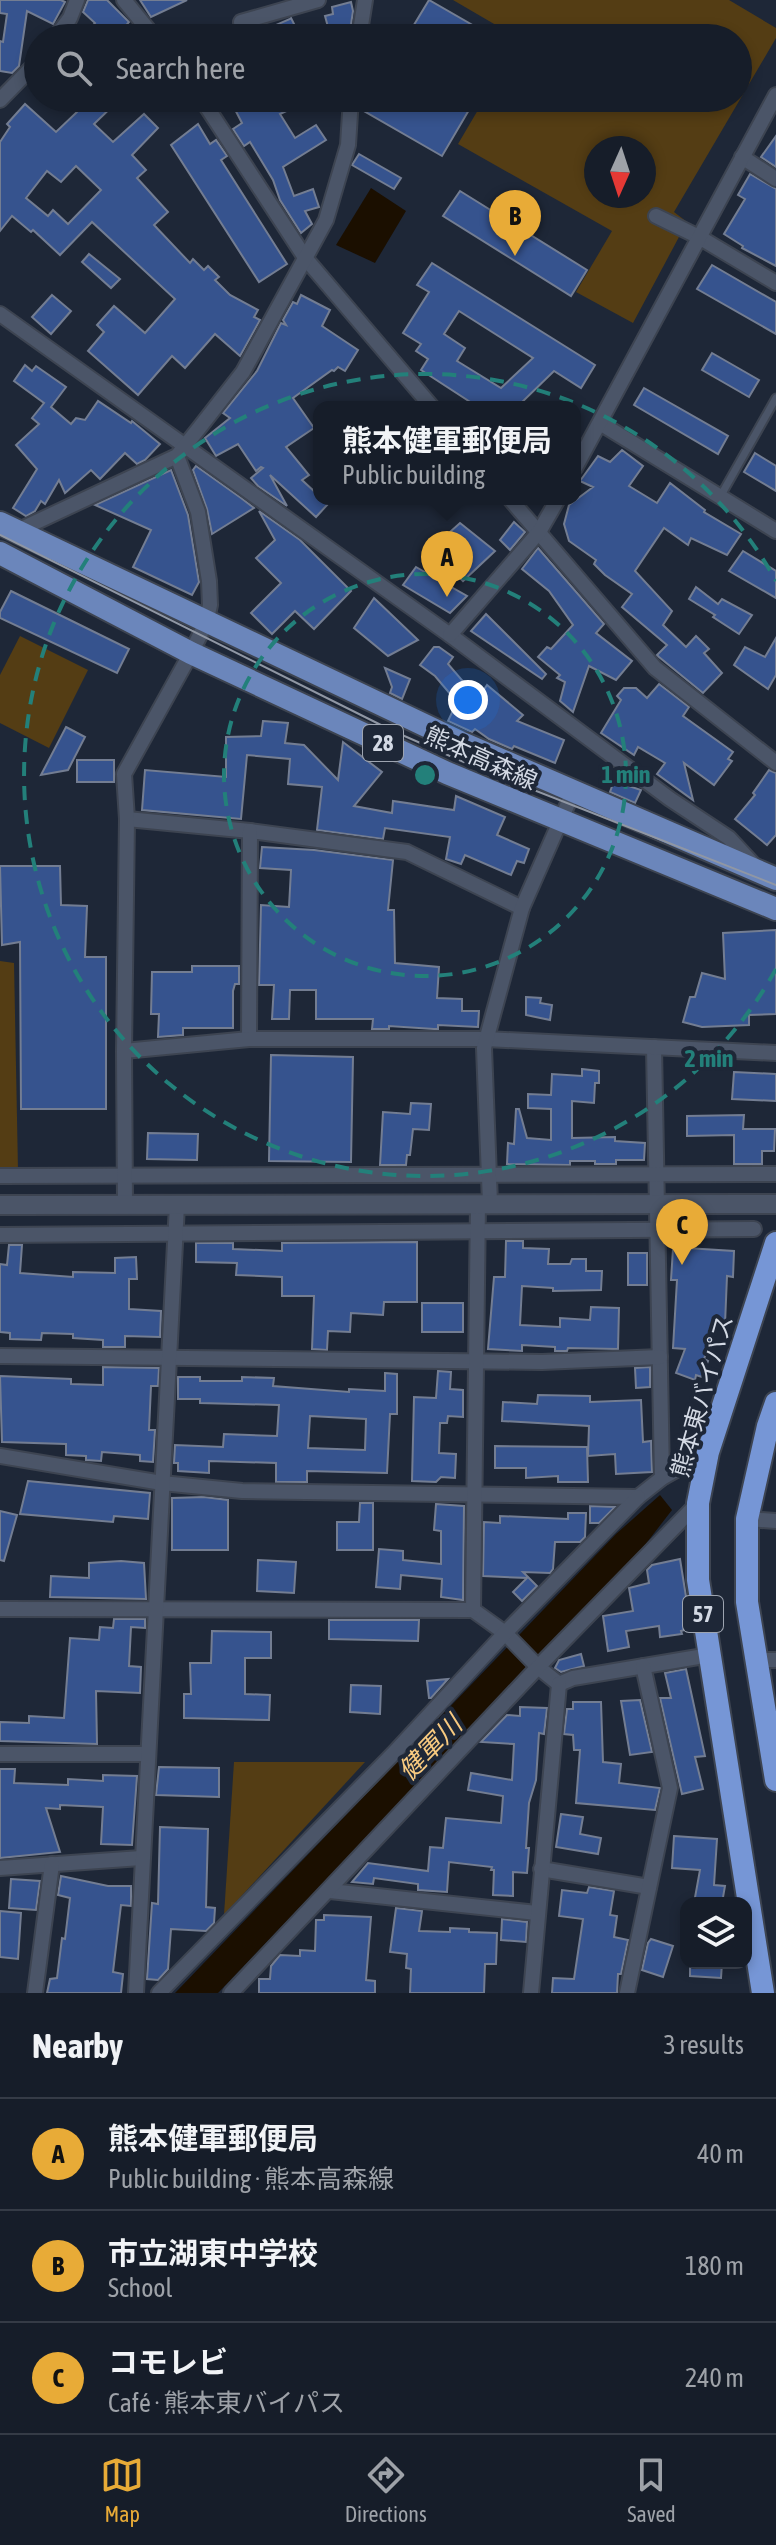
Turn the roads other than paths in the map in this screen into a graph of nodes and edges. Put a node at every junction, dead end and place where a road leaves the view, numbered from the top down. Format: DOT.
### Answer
graph roads {
  1 [pos="77,0"];
  2 [pos="124,0"];
  3 [pos="318,0"];
  4 [pos="365,0"];
  5 [pos="241,22"];
  6 [pos="66,24"];
  7 [pos="144,24"];
  8 [pos="361,24"];
  9 [pos="24,75"];
  10 [pos="776,95"];
  11 [pos="0,100"];
  12 [pos="210,112"];
  13 [pos="350,112"];
  14 [pos="742,157"];
  15 [pos="776,179"];
  16 [pos="656,216"];
  17 [pos="699,237"];
  18 [pos="306,259"];
  19 [pos="776,283"];
  20 [pos="0,314"];
  21 [pos="776,398"];
  22 [pos="427,401"];
  23 [pos="600,423"];
  24 [pos="182,450"];
  25 [pos="581,457"];
  26 [pos="720,497"];
  27 [pos="515,505"];
  28 [pos="555,505"];
  29 [pos="8,527"];
  30 [pos="776,531"];
  31 [pos="539,532"];
  32 [pos="0,553"];
  33 [pos="206,623"];
  34 [pos="450,635"];
  35 [pos="191,653"];
  36 [pos="776,763"];
  37 [pos="573,792"];
  38 [pos="127,819"];
  39 [pos="560,822"];
  40 [pos="250,831"];
  41 [pos="769,876"];
  42 [pos="522,908"];
  43 [pos="776,909"];
  44 [pos="249,1039"];
  45 [pos="486,1039"];
  46 [pos="654,1047"];
  47 [pos="124,1051"];
  48 [pos="776,1053"];
  49 [pos="488,1174"];
  50 [pos="656,1174"];
  51 [pos="776,1174"];
  52 [pos="0,1176"];
  53 [pos="125,1176"];
  54 [pos="484,1203"];
  55 [pos="125,1204"];
  56 [pos="776,1204"];
  57 [pos="0,1205"];
  58 [pos="177,1205"];
  59 [pos="657,1206"];
  60 [pos="754,1229"];
  61 [pos="477,1231"];
  62 [pos="658,1231"];
  63 [pos="175,1233"];
  64 [pos="0,1235"];
  65 [pos="776,1243"];
  66 [pos="0,1356"];
  67 [pos="660,1357"];
  68 [pos="169,1359"];
  69 [pos="477,1362"];
  70 [pos="776,1403"];
  71 [pos="708,1452"];
  72 [pos="0,1456"];
  73 [pos="662,1478"];
  74 [pos="162,1483"];
  75 [pos="474,1493"];
  76 [pos="638,1497"];
  77 [pos="698,1503"];
  78 [pos="747,1519"];
  79 [pos="776,1521"];
  80 [pos="0,1609"];
  81 [pos="157,1609"];
  82 [pos="473,1610"];
  83 [pos="505,1633"];
  84 [pos="710,1655"];
  85 [pos="767,1660"];
  86 [pos="535,1663"];
  87 [pos="643,1666"];
  88 [pos="559,1684"];
  89 [pos="0,1754"];
  90 [pos="148,1754"];
  91 [pos="776,1780"];
  92 [pos="141,1858"];
  93 [pos="52,1864"];
  94 [pos="0,1868"];
  95 [pos="541,1869"];
  96 [pos="649,1887"];
  97 [pos="330,1891"];
  98 [pos="537,1913"];
  99 [pos="35,1993"];
  100 [pos="136,1993"];
  101 [pos="159,1993"];
  102 [pos="231,1993"];
  103 [pos="531,1993"];
  104 [pos="627,1993"];
  105 [pos="763,1993"];
  1 -- 6 [label="street"];
  2 -- 7 [label="street"];
  3 -- 5 [label="street"];
  4 -- 8 [label="street"];
  9 -- 11 [label="street"];
  10 -- 14 [label="street"];
  12 -- 18 [label="street"];
  13 -- 18 [label="street"];
  14 -- 15 [label="street"];
  14 -- 17 [label="street"];
  16 -- 17 [label="street"];
  17 -- 19 [label="street"];
  17 -- 23 [label="street"];
  18 -- 22 [label="street"];
  18 -- 24 [label="street"];
  20 -- 24 [label="street"];
  21 -- 26 [label="lane"];
  23 -- 25 [label="street"];
  23 -- 26 [label="street"];
  24 -- 29 [label="street"];
  24 -- 33 [label="street"];
  24 -- 34 [label="street"];
  26 -- 30 [label="street"];
  27 -- 31 [label="street"];
  28 -- 31 [label="street"];
  29 -- 33 [label="main road, 熊本高森線 / 28"];
  31 -- 34 [label="street"];
  31 -- 36 [label="street"];
  32 -- 35 [label="main road, 熊本高森線 / 28"];
  33 -- 35 [label="street"];
  33 -- 37 [label="main road, 熊本高森線 / 28"];
  34 -- 41 [label="street"];
  35 -- 38 [label="street"];
  35 -- 39 [label="main road, 熊本高森線 / 28"];
  37 -- 39 [label="street"];
  37 -- 41 [label="main road, 熊本高森線 / 28"];
  38 -- 40 [label="street"];
  38 -- 47 [label="street"];
  39 -- 42 [label="street"];
  39 -- 43 [label="main road, 熊本高森線 / 28"];
  40 -- 42 [label="street"];
  40 -- 44 [label="street"];
  42 -- 45 [label="street"];
  44 -- 45 [label="street"];
  44 -- 47 [label="street"];
  45 -- 46 [label="street"];
  45 -- 49 [label="street"];
  46 -- 48 [label="street"];
  46 -- 50 [label="street"];
  47 -- 53 [label="street"];
  49 -- 50 [label="street"];
  49 -- 53 [label="street"];
  49 -- 54 [label="street"];
  50 -- 51 [label="street"];
  50 -- 59 [label="street"];
  52 -- 53 [label="street"];
  53 -- 55 [label="street"];
  54 -- 58 [label="street"];
  54 -- 59 [label="street"];
  54 -- 61 [label="street"];
  55 -- 57 [label="street"];
  55 -- 58 [label="street"];
  56 -- 59 [label="street"];
  58 -- 63 [label="street"];
  59 -- 62 [label="street"];
  60 -- 62 [label="street"];
  61 -- 62 [label="street"];
  61 -- 63 [label="street"];
  61 -- 69 [label="street"];
  62 -- 67 [label="street"];
  63 -- 64 [label="street"];
  63 -- 68 [label="street"];
  65 -- 71 [label="highway, 熊本東バイパス / 57"];
  66 -- 68 [label="street"];
  67 -- 69 [label="street"];
  67 -- 73 [label="street"];
  68 -- 69 [label="street"];
  68 -- 74 [label="street"];
  69 -- 75 [label="street"];
  70 -- 78 [label="highway, 57"];
  71 -- 73 [label="street"];
  71 -- 77 [label="highway, 熊本東バイパス / 57"];
  72 -- 74 [label="street"];
  73 -- 76 [label="street"];
  74 -- 75 [label="street"];
  74 -- 81 [label="street"];
  75 -- 76 [label="street"];
  75 -- 82 [label="street"];
  76 -- 83 [label="street"];
  77 -- 84 [label="highway, 熊本東バイパス / 57"];
  77 -- 86 [label="street"];
  78 -- 79 [label="street"];
  78 -- 85 [label="highway, 57"];
  80 -- 81 [label="street"];
  81 -- 82 [label="street"];
  81 -- 90 [label="street"];
  82 -- 83 [label="street"];
  83 -- 86 [label="street"];
  83 -- 101 [label="street"];
  84 -- 87 [label="street"];
  84 -- 105 [label="highway, 熊本東バイパス / 57"];
  85 -- 91 [label="highway, 57"];
  86 -- 88 [label="street"];
  86 -- 97 [label="street"];
  87 -- 88 [label="street"];
  87 -- 96 [label="street"];
  88 -- 95 [label="street"];
  89 -- 90 [label="street"];
  90 -- 92 [label="street"];
  92 -- 93 [label="street"];
  92 -- 100 [label="street"];
  93 -- 94 [label="street"];
  93 -- 99 [label="street"];
  95 -- 96 [label="street"];
  95 -- 98 [label="street"];
  96 -- 104 [label="street"];
  97 -- 98 [label="street"];
  97 -- 102 [label="street"];
  98 -- 103 [label="street"];
}
